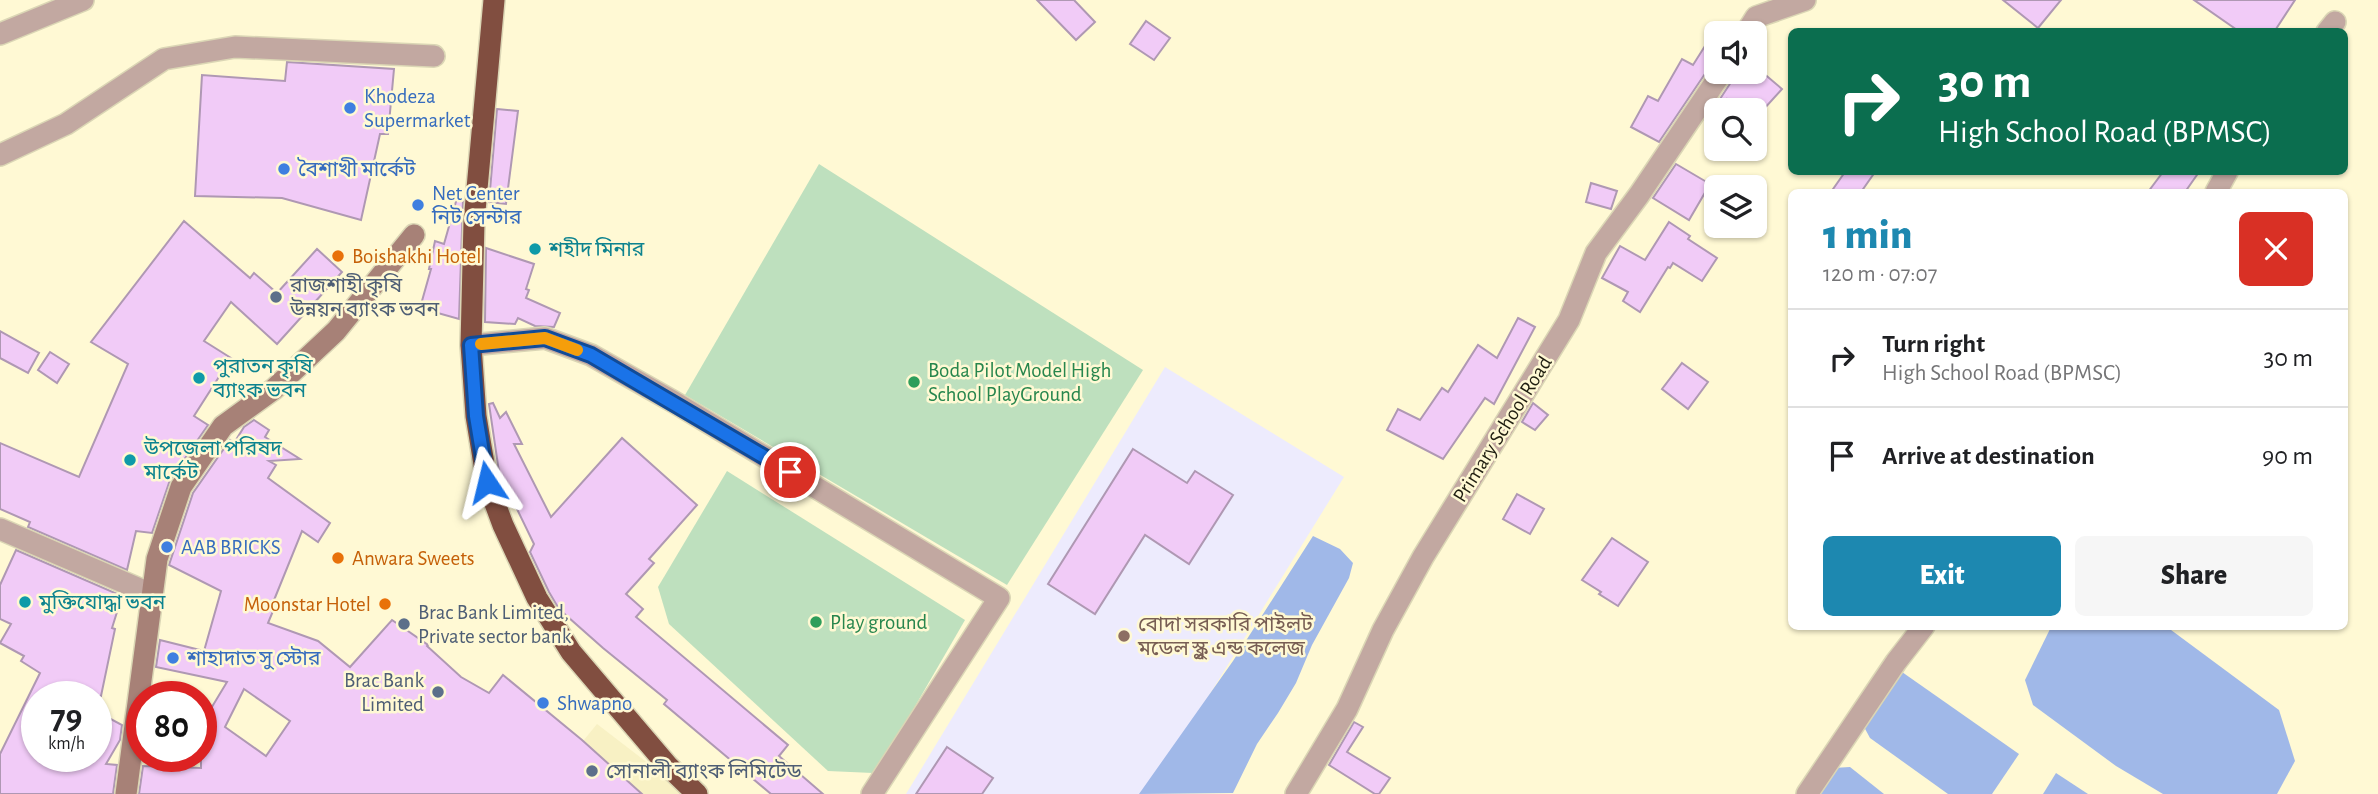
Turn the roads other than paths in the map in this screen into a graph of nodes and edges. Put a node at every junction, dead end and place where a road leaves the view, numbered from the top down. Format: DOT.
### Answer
graph roads {
  1 [pos="83,0"];
  2 [pos="494,0"];
  3 [pos="1805,0"];
  4 [pos="1760,21"];
  5 [pos="0,34"];
  6 [pos="434,56"];
  7 [pos="1714,84"];
  8 [pos="0,155"];
  9 [pos="414,235"];
  10 [pos="471,345"];
  11 [pos="0,529"];
  12 [pos="151,594"];
  13 [pos="1921,630"];
  14 [pos="126,794"];
  15 [pos="697,794"];
  16 [pos="872,794"];
  17 [pos="1296,794"];
  18 [pos="1807,794"];
  1 -- 5 [label="street"];
  2 -- 10 [label="highway"];
  3 -- 4 [label="street"];
  6 -- 8 [label="street"];
  7 -- 17 [label="street, Primary School Road"];
  9 -- 12 [label="street"];
  10 -- 15 [label="highway"];
  10 -- 16 [label="street"];
  11 -- 12 [label="street"];
  12 -- 14 [label="street"];
  13 -- 18 [label="street"];
}
